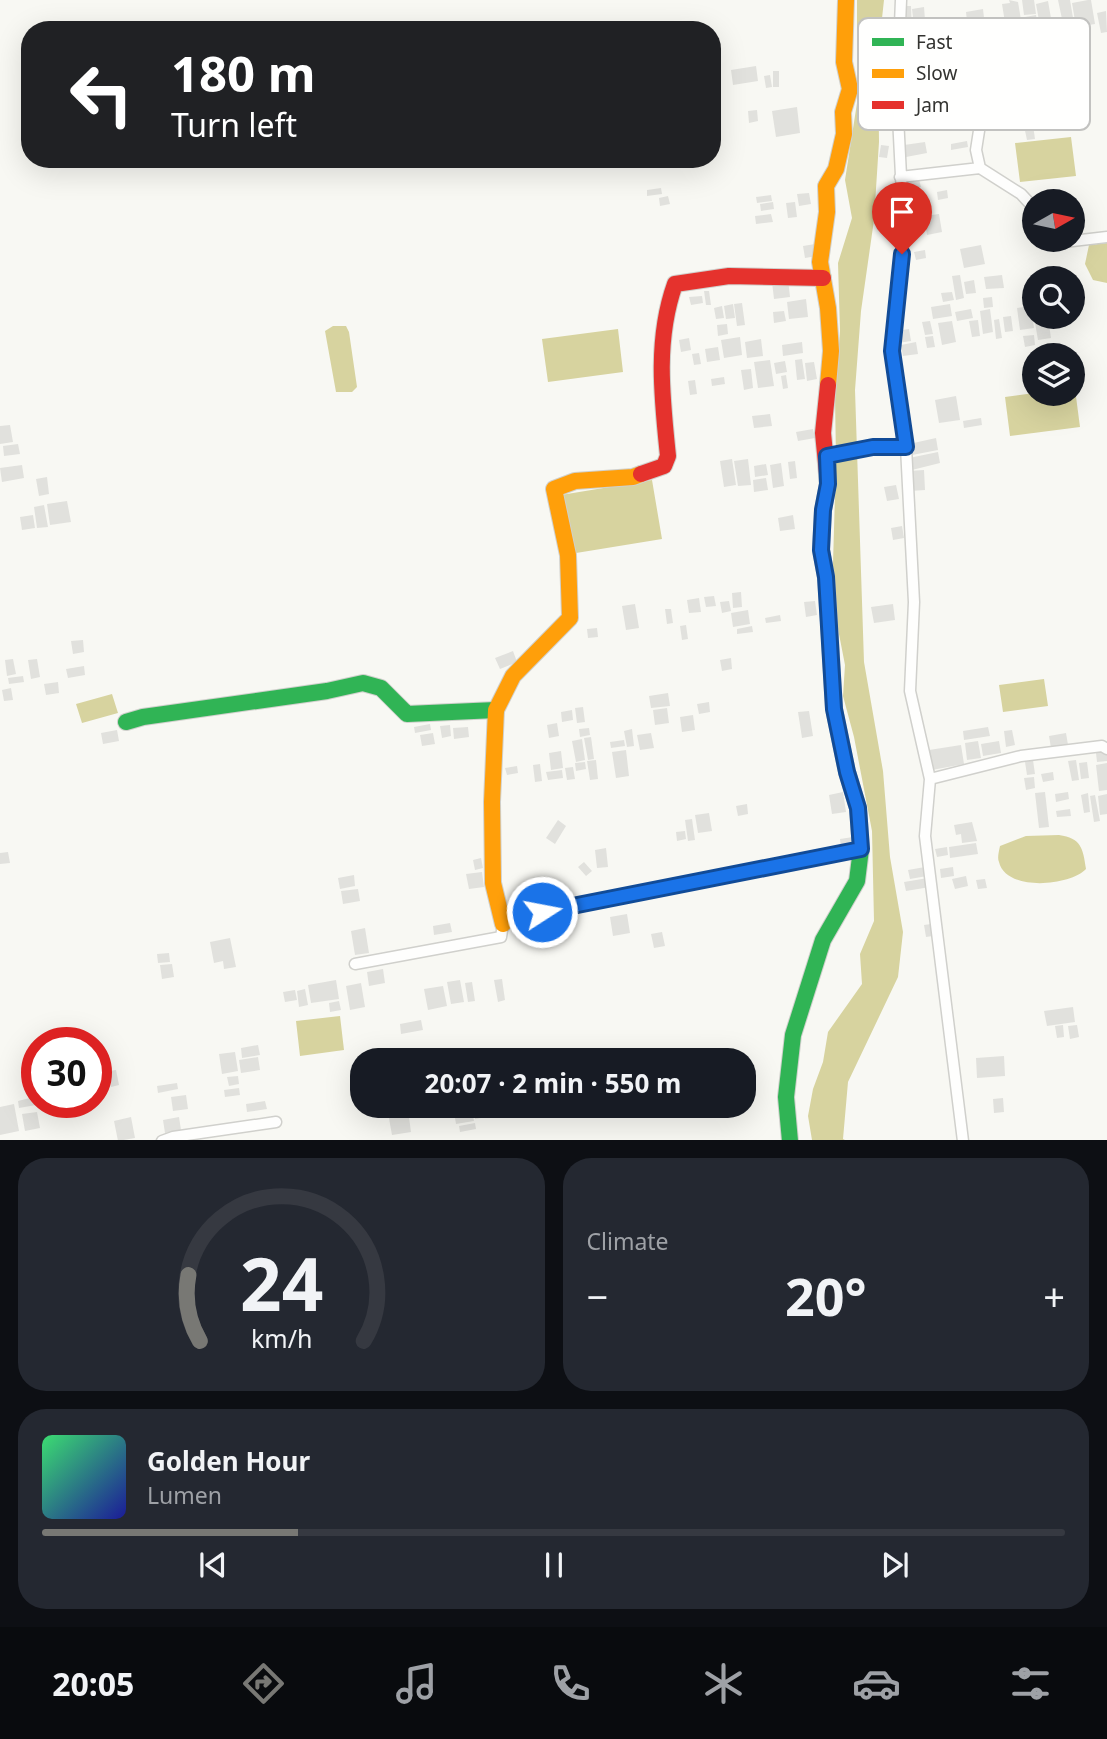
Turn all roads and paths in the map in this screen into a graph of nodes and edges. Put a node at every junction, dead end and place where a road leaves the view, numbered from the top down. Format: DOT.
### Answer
graph roads {
  1 [pos="846,0"];
  2 [pos="901,0"];
  3 [pos="900,18"];
  4 [pos="899,130"];
  5 [pos="979,130"];
  6 [pos="980,168"];
  7 [pos="901,177"];
  8 [pos="1022,195"];
  9 [pos="1107,237"];
  10 [pos="1085,240"];
  11 [pos="823,278"];
  12 [pos="906,447"];
  13 [pos="829,455"];
  14 [pos="496,710"];
  15 [pos="126,722"];
  16 [pos="1107,749"];
  17 [pos="930,779"];
  18 [pos="861,849"];
  19 [pos="503,924"];
  20 [pos="355,964"];
  21 [pos="276,1122"];
  22 [pos="162,1140"];
  23 [pos="790,1140"];
  24 [pos="963,1140"];
  1 -- 11 [label="street"];
  2 -- 3 [label="street"];
  4 -- 7 [label="street"];
  5 -- 6 [label="street"];
  6 -- 7 [label="street"];
  6 -- 8 [label="street"];
  7 -- 12 [label="street"];
  9 -- 10 [label="street"];
  11 -- 13 [label="street"];
  11 -- 14 [label="street"];
  12 -- 13 [label="street"];
  12 -- 17 [label="street"];
  13 -- 18 [label="street"];
  14 -- 15 [label="street"];
  14 -- 19 [label="street"];
  16 -- 17 [label="street"];
  17 -- 24 [label="street"];
  18 -- 19 [label="street"];
  18 -- 23 [label="street"];
  19 -- 20 [label="street"];
  21 -- 22 [label="street"];
}
